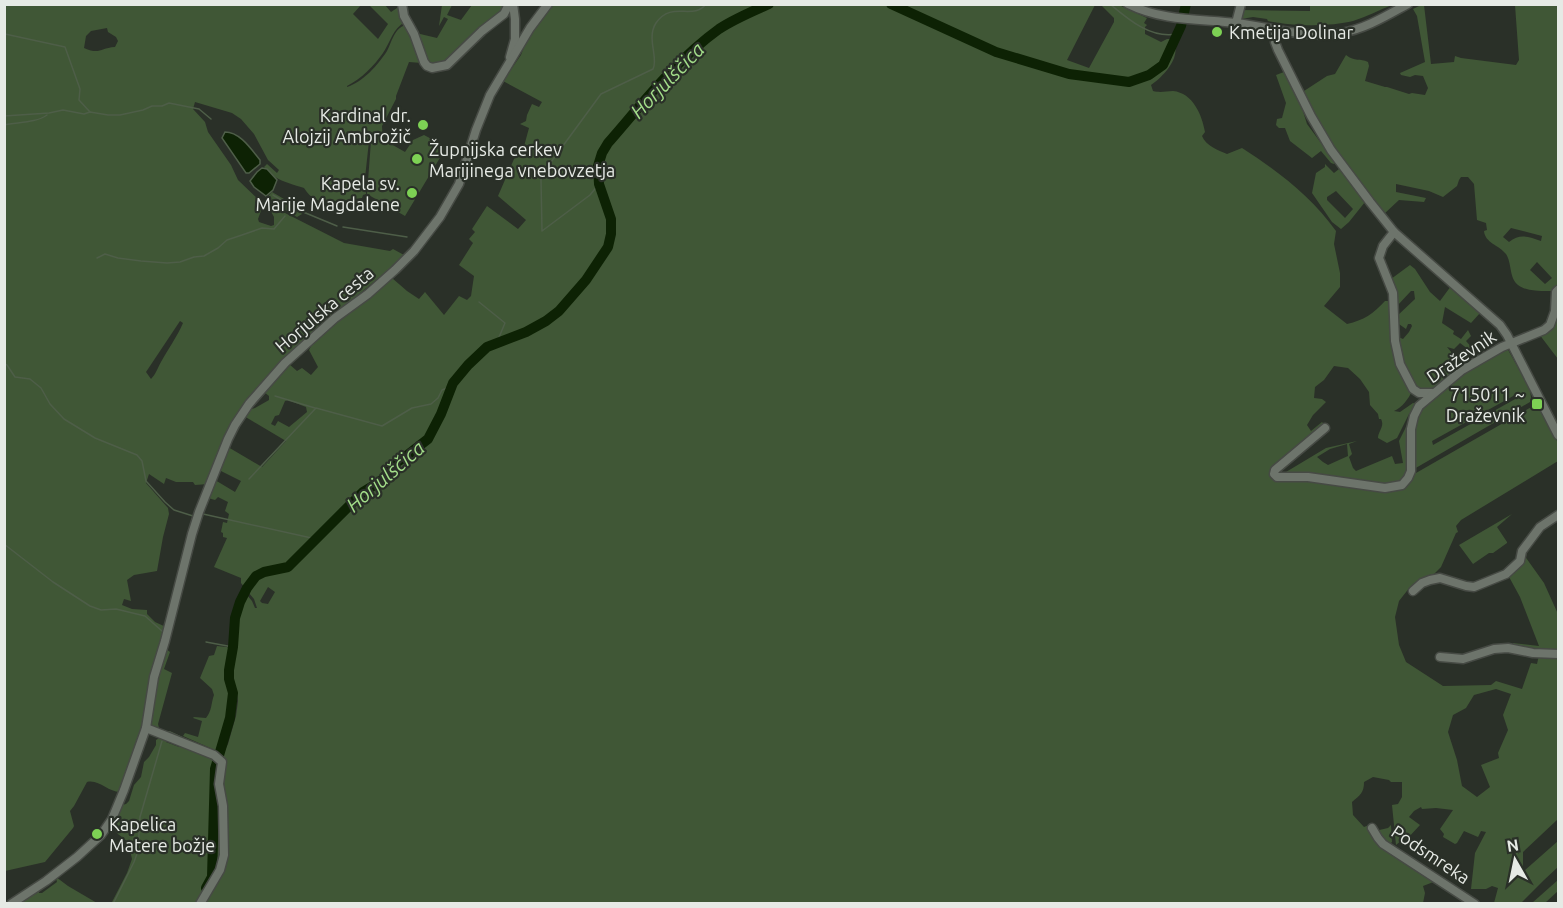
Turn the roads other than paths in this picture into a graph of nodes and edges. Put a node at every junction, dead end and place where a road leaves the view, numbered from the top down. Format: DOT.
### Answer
graph roads {
  1 [pos="402,4"];
  2 [pos="511,4"];
  3 [pos="548,4"];
  4 [pos="1128,4"];
  5 [pos="1241,4"];
  6 [pos="1408,4"];
  7 [pos="1236,23"];
  8 [pos="1275,30"];
  9 [pos="510,62"];
  10 [pos="1394,232"];
  11 [pos="1558,290"];
  12 [pos="1510,343"];
  13 [pos="1433,393"];
  14 [pos="1325,428"];
  15 [pos="1558,435"];
  16 [pos="1558,515"];
  17 [pos="1413,591"];
  18 [pos="1558,654"];
  19 [pos="1440,657"];
  20 [pos="146,728"];
  21 [pos="1372,828"];
  22 [pos="10,903"];
  23 [pos="200,903"];
  24 [pos="1474,903"];
  1 -- 2 [label="street"];
  2 -- 9 [label="street"];
  3 -- 9 [label="street, Horjulska cesta"];
  4 -- 7 [label="street"];
  5 -- 7 [label="street"];
  6 -- 8 [label="street"];
  7 -- 8 [label="street"];
  8 -- 10 [label="street"];
  9 -- 20 [label="street, Horjulska cesta"];
  10 -- 12 [label="street"];
  10 -- 13 [label="street"];
  11 -- 12 [label="street, Draževnik"];
  12 -- 13 [label="street, Draževnik"];
  12 -- 15 [label="street"];
  13 -- 14 [label="street, Draževnik"];
  16 -- 17 [label="street"];
  18 -- 19 [label="street"];
  20 -- 22 [label="street, Horjulska cesta"];
  20 -- 23 [label="street"];
  21 -- 24 [label="street, Podsmreka"];
}
